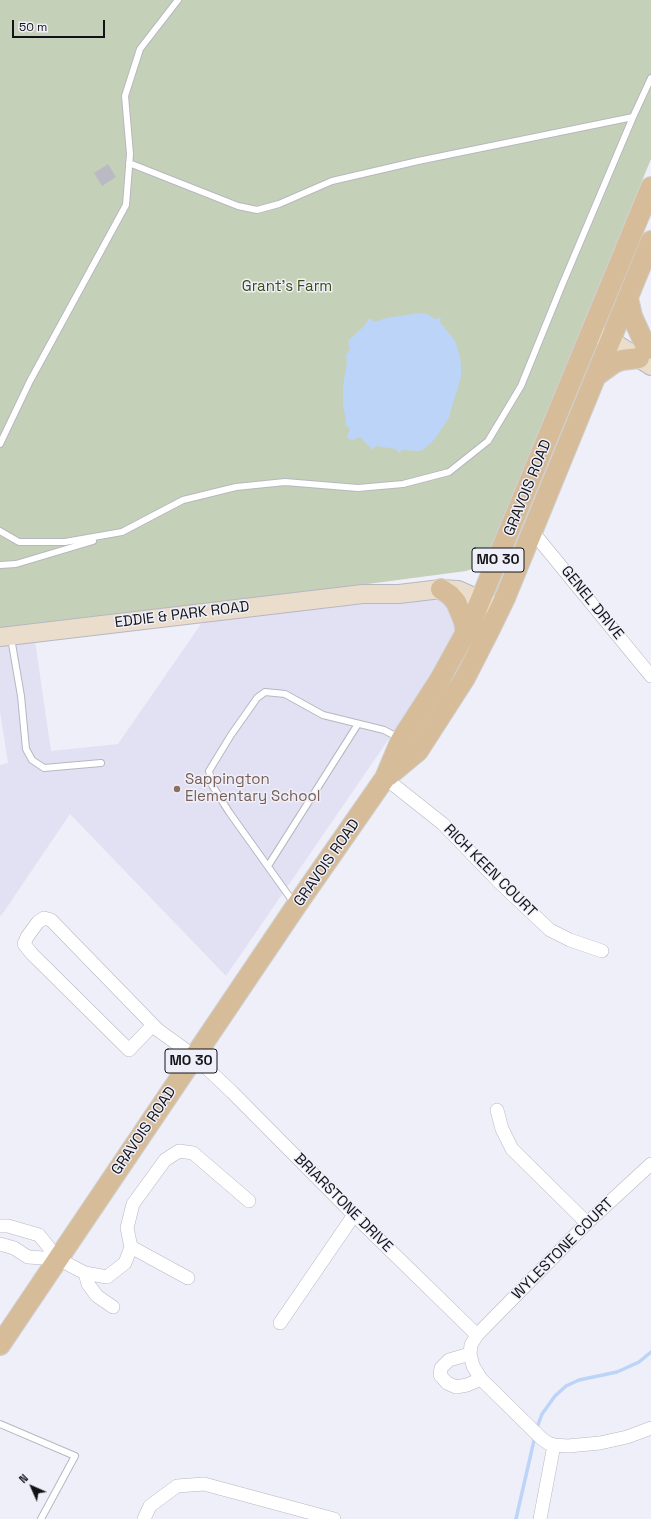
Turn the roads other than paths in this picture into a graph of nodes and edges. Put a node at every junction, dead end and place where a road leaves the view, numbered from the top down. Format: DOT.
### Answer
graph roads {
  1 [pos="178,0"];
  2 [pos="651,78"];
  3 [pos="633,117"];
  4 [pos="129,163"];
  5 [pos="651,187"];
  6 [pos="651,242"];
  7 [pos="628,298"];
  8 [pos="594,327"];
  9 [pos="612,335"];
  10 [pos="647,357"];
  11 [pos="596,376"];
  12 [pos="0,444"];
  13 [pos="0,531"];
  14 [pos="532,531"];
  15 [pos="122,532"];
  16 [pos="0,565"];
  17 [pos="441,589"];
  18 [pos="364,594"];
  19 [pos="484,594"];
  20 [pos="502,603"];
  21 [pos="466,634"];
  22 [pos="5,637"];
  23 [pos="651,676"];
  24 [pos="358,724"];
  25 [pos="401,740"];
  26 [pos="101,763"];
  27 [pos="385,778"];
  28 [pos="268,866"];
  29 [pos="296,906"];
  30 [pos="602,951"];
  31 [pos="153,1025"];
  32 [pos="194,1056"];
  33 [pos="497,1110"];
  34 [pos="651,1164"];
  35 [pos="249,1201"];
  36 [pos="354,1215"];
  37 [pos="587,1223"];
  38 [pos="0,1226"];
  39 [pos="0,1244"];
  40 [pos="131,1247"];
  41 [pos="58,1259"];
  42 [pos="85,1273"];
  43 [pos="188,1278"];
  44 [pos="113,1307"];
  45 [pos="280,1323"];
  46 [pos="477,1335"];
  47 [pos="0,1345"];
  48 [pos="470,1354"];
  49 [pos="481,1379"];
  50 [pos="0,1424"];
  51 [pos="651,1428"];
  52 [pos="554,1445"];
  53 [pos="41,1519"];
  54 [pos="144,1519"];
  55 [pos="334,1519"];
  56 [pos="540,1519"];
  1 -- 4 [label="lane"];
  2 -- 3 [label="lane"];
  3 -- 4 [label="lane"];
  3 -- 15 [label="lane"];
  4 -- 12 [label="lane"];
  5 -- 8 [label="main road, GRAVOIS ROAD / MO 30"];
  6 -- 7 [label="main road, GRAVOIS ROAD / MO 30"];
  7 -- 9 [label="main road, GRAVOIS ROAD / MO 30"];
  7 -- 10 [label="main road"];
  8 -- 9 [label="street"];
  8 -- 19 [label="main road, GRAVOIS ROAD / MO 30"];
  9 -- 10 [label="street"];
  9 -- 11 [label="main road, GRAVOIS ROAD / MO 30"];
  10 -- 11 [label="main road"];
  11 -- 14 [label="main road, GRAVOIS ROAD / MO 30"];
  13 -- 15 [label="lane"];
  14 -- 20 [label="main road, GRAVOIS ROAD / MO 30"];
  14 -- 23 [label="street, GENEL DRIVE"];
  15 -- 16 [label="lane"];
  17 -- 18 [label="street, EDDIE & PARK ROAD"];
  17 -- 19 [label="street, EDDIE & PARK ROAD"];
  17 -- 21 [label="main road"];
  18 -- 19 [label="street, EDDIE & PARK ROAD"];
  18 -- 22 [label="street, EDDIE & PARK ROAD"];
  19 -- 20 [label="street, EDDIE & PARK ROAD"];
  19 -- 21 [label="main road, GRAVOIS ROAD / MO 30"];
  20 -- 27 [label="main road, GRAVOIS ROAD / MO 30"];
  21 -- 25 [label="main road, GRAVOIS ROAD / MO 30"];
  22 -- 26 [label="lane"];
  24 -- 25 [label="lane"];
  24 -- 28 [label="lane"];
  24 -- 28 [label="lane"];
  25 -- 27 [label="main road, GRAVOIS ROAD / MO 30"];
  27 -- 29 [label="main road, GRAVOIS ROAD / MO 30"];
  27 -- 30 [label="street, RICH KEEN COURT"];
  28 -- 29 [label="lane"];
  29 -- 32 [label="main road, GRAVOIS ROAD / MO 30"];
  31 -- 31 [label="street, BRIARSTONE DRIVE"];
  31 -- 32 [label="street, BRIARSTONE DRIVE"];
  32 -- 36 [label="street, BRIARSTONE DRIVE"];
  32 -- 41 [label="main road, GRAVOIS ROAD / MO 30"];
  33 -- 37 [label="street"];
  34 -- 37 [label="street, WYLESTONE COURT"];
  35 -- 40 [label="street"];
  36 -- 45 [label="street"];
  36 -- 46 [label="street, BRIARSTONE DRIVE"];
  37 -- 46 [label="street, WYLESTONE COURT"];
  38 -- 41 [label="street"];
  39 -- 41 [label="street"];
  40 -- 42 [label="street"];
  40 -- 43 [label="street"];
  41 -- 42 [label="street"];
  41 -- 47 [label="main road, GRAVOIS ROAD / MO 30"];
  42 -- 44 [label="street"];
  46 -- 48 [label="street"];
  48 -- 49 [label="street"];
  48 -- 49 [label="street"];
  49 -- 52 [label="street"];
  50 -- 53 [label="lane"];
  51 -- 52 [label="street"];
  52 -- 56 [label="street"];
  54 -- 55 [label="street"];
}
